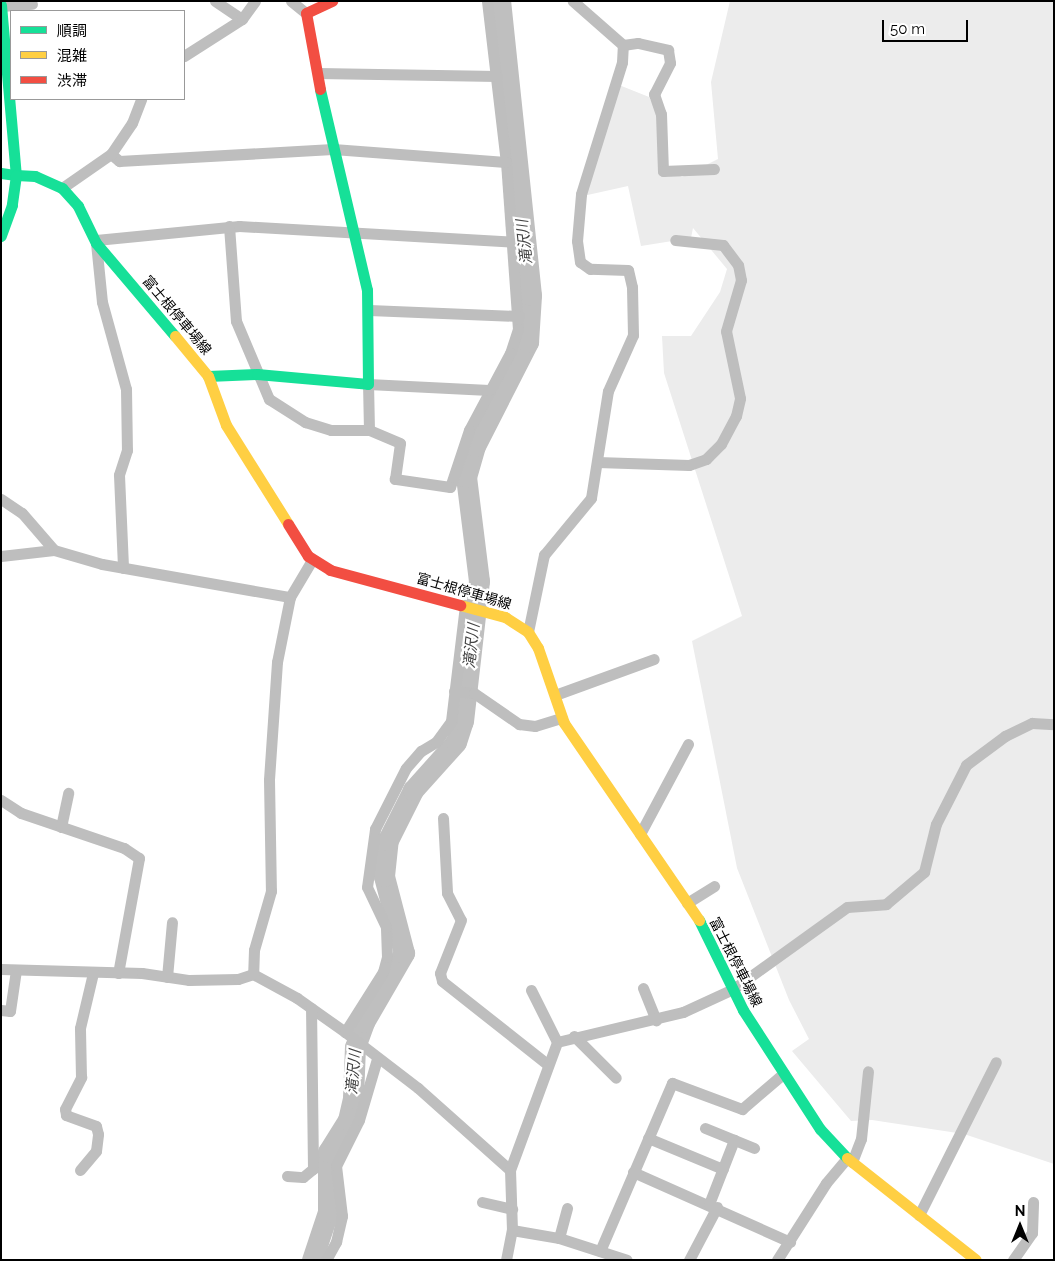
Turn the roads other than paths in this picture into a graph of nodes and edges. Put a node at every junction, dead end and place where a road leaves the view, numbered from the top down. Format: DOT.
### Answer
graph roads {
  1 [pos="215,1"];
  2 [pos="255,1"];
  3 [pos="291,1"];
  4 [pos="332,1"];
  5 [pos="487,1"];
  6 [pos="573,1"];
  7 [pos="32,4"];
  8 [pos="1,5"];
  9 [pos="306,13"];
  10 [pos="242,19"];
  11 [pos="7,39"];
  12 [pos="624,46"];
  13 [pos="185,55"];
  14 [pos="318,73"];
  15 [pos="497,76"];
  16 [pos="141,100"];
  17 [pos="5,110"];
  18 [pos="333,149"];
  19 [pos="111,154"];
  20 [pos="506,162"];
  21 [pos="714,169"];
  22 [pos="1,173"];
  23 [pos="16,175"];
  24 [pos="62,188"];
  25 [pos="229,226"];
  26 [pos="355,234"];
  27 [pos="1,236"];
  28 [pos="675,240"];
  29 [pos="96,241"];
  30 [pos="513,242"];
  31 [pos="369,310"];
  32 [pos="519,316"];
  33 [pos="258,374"];
  34 [pos="208,376"];
  35 [pos="368,384"];
  36 [pos="489,390"];
  37 [pos="369,430"];
  38 [pos="597,462"];
  39 [pos="1,498"];
  40 [pos="54,550"];
  41 [pos="1,556"];
  42 [pos="312,560"];
  43 [pos="123,568"];
  44 [pos="290,597"];
  45 [pos="465,605"];
  46 [pos="528,632"];
  47 [pos="654,659"];
  48 [pos="454,691"];
  49 [pos="554,696"];
  50 [pos="562,718"];
  51 [pos="1054,724"];
  52 [pos="688,744"];
  53 [pos="68,793"];
  54 [pos="1,800"];
  55 [pos="443,818"];
  56 [pos="60,827"];
  57 [pos="640,834"];
  58 [pos="714,886"];
  59 [pos="687,903"];
  60 [pos="172,922"];
  61 [pos="1,969"];
  62 [pos="16,970"];
  63 [pos="93,973"];
  64 [pos="118,973"];
  65 [pos="253,974"];
  66 [pos="167,977"];
  67 [pos="644,988"];
  68 [pos="733,989"];
  69 [pos="531,990"];
  70 [pos="311,1008"];
  71 [pos="1,1010"];
  72 [pos="656,1020"];
  73 [pos="347,1033"];
  74 [pos="574,1036"];
  75 [pos="557,1042"];
  76 [pos="377,1059"];
  77 [pos="996,1062"];
  78 [pos="546,1063"];
  79 [pos="868,1071"];
  80 [pos="784,1073"];
  81 [pos="616,1078"];
  82 [pos="705,1128"];
  83 [pos="648,1138"];
  84 [pos="734,1140"];
  85 [pos="754,1148"];
  86 [pos="850,1160"];
  87 [pos="723,1169"];
  88 [pos="80,1170"];
  89 [pos="510,1170"];
  90 [pos="633,1172"];
  91 [pos="287,1176"];
  92 [pos="482,1202"];
  93 [pos="1033,1202"];
  94 [pos="713,1205"];
  95 [pos="567,1208"];
  96 [pos="512,1209"];
  97 [pos="919,1215"];
  98 [pos="512,1230"];
  99 [pos="559,1238"];
  100 [pos="790,1242"];
  101 [pos="600,1251"];
  102 [pos="326,1260"];
  103 [pos="506,1260"];
  104 [pos="627,1260"];
  105 [pos="689,1260"];
  106 [pos="777,1260"];
  107 [pos="976,1260"];
  108 [pos="1014,1260"];
  1 -- 10 [label="street"];
  2 -- 10 [label="street"];
  3 -- 9 [label="street"];
  4 -- 9 [label="main road"];
  5 -- 15 [label="street"];
  6 -- 12 [label="street"];
  7 -- 8 [label="street"];
  8 -- 11 [label="main road"];
  9 -- 14 [label="main road"];
  10 -- 13 [label="street"];
  11 -- 17 [label="main road"];
  12 -- 21 [label="street"];
  12 -- 38 [label="street"];
  14 -- 15 [label="street"];
  14 -- 18 [label="main road"];
  15 -- 20 [label="street"];
  16 -- 19 [label="street"];
  17 -- 23 [label="main road"];
  18 -- 19 [label="street"];
  18 -- 20 [label="street"];
  18 -- 26 [label="main road"];
  19 -- 24 [label="street"];
  20 -- 30 [label="street"];
  22 -- 23 [label="main road, 富士根停車場線"];
  23 -- 24 [label="main road, 富士根停車場線"];
  23 -- 27 [label="main road"];
  24 -- 29 [label="main road, 富士根停車場線"];
  25 -- 26 [label="street"];
  25 -- 29 [label="street"];
  25 -- 33 [label="street"];
  26 -- 30 [label="street"];
  26 -- 31 [label="main road"];
  28 -- 38 [label="street"];
  29 -- 34 [label="main road, 富士根停車場線"];
  29 -- 43 [label="street"];
  30 -- 32 [label="street"];
  31 -- 32 [label="street"];
  31 -- 35 [label="main road"];
  32 -- 36 [label="street"];
  33 -- 34 [label="main road"];
  33 -- 35 [label="main road"];
  33 -- 37 [label="street"];
  34 -- 42 [label="main road, 富士根停車場線"];
  35 -- 36 [label="street"];
  35 -- 37 [label="street"];
  36 -- 37 [label="street"];
  38 -- 46 [label="street"];
  39 -- 40 [label="street"];
  40 -- 41 [label="street"];
  40 -- 43 [label="street"];
  42 -- 44 [label="street"];
  42 -- 45 [label="main road, 富士根停車場線"];
  43 -- 44 [label="street"];
  44 -- 65 [label="street"];
  45 -- 46 [label="main road, 富士根停車場線"];
  45 -- 48 [label="street"];
  46 -- 49 [label="main road, 富士根停車場線"];
  47 -- 49 [label="street"];
  48 -- 50 [label="street"];
  48 -- 73 [label="street"];
  49 -- 50 [label="main road, 富士根停車場線"];
  50 -- 57 [label="main road, 富士根停車場線"];
  51 -- 68 [label="street"];
  52 -- 57 [label="street"];
  53 -- 56 [label="street"];
  54 -- 56 [label="street"];
  55 -- 78 [label="street"];
  56 -- 64 [label="street"];
  57 -- 59 [label="main road, 富士根停車場線"];
  58 -- 59 [label="street"];
  59 -- 68 [label="main road, 富士根停車場線"];
  60 -- 66 [label="street"];
  61 -- 62 [label="street"];
  62 -- 63 [label="street"];
  62 -- 71 [label="street"];
  63 -- 64 [label="street"];
  63 -- 88 [label="street"];
  64 -- 66 [label="street"];
  65 -- 66 [label="street"];
  65 -- 70 [label="street"];
  67 -- 72 [label="street"];
  68 -- 72 [label="street"];
  68 -- 80 [label="main road, 富士根停車場線"];
  69 -- 75 [label="street"];
  70 -- 73 [label="street"];
  70 -- 91 [label="street"];
  72 -- 74 [label="street"];
  73 -- 76 [label="street"];
  74 -- 75 [label="street"];
  74 -- 81 [label="street"];
  75 -- 78 [label="street"];
  76 -- 89 [label="street"];
  76 -- 102 [label="street"];
  77 -- 97 [label="street"];
  78 -- 89 [label="street"];
  79 -- 86 [label="street"];
  80 -- 83 [label="street"];
  80 -- 86 [label="main road, 富士根停車場線"];
  82 -- 84 [label="street"];
  83 -- 87 [label="street"];
  83 -- 90 [label="street"];
  84 -- 85 [label="street"];
  84 -- 87 [label="street"];
  86 -- 97 [label="main road, 富士根停車場線"];
  86 -- 100 [label="street"];
  87 -- 94 [label="street"];
  89 -- 96 [label="street"];
  90 -- 94 [label="street"];
  90 -- 101 [label="street"];
  92 -- 96 [label="street"];
  93 -- 108 [label="street"];
  94 -- 100 [label="street"];
  94 -- 105 [label="street"];
  95 -- 99 [label="street"];
  96 -- 98 [label="street"];
  97 -- 107 [label="main road, 富士根停車場線"];
  98 -- 99 [label="street"];
  98 -- 103 [label="street"];
  99 -- 101 [label="street"];
  100 -- 106 [label="street"];
  101 -- 104 [label="street"];
}
